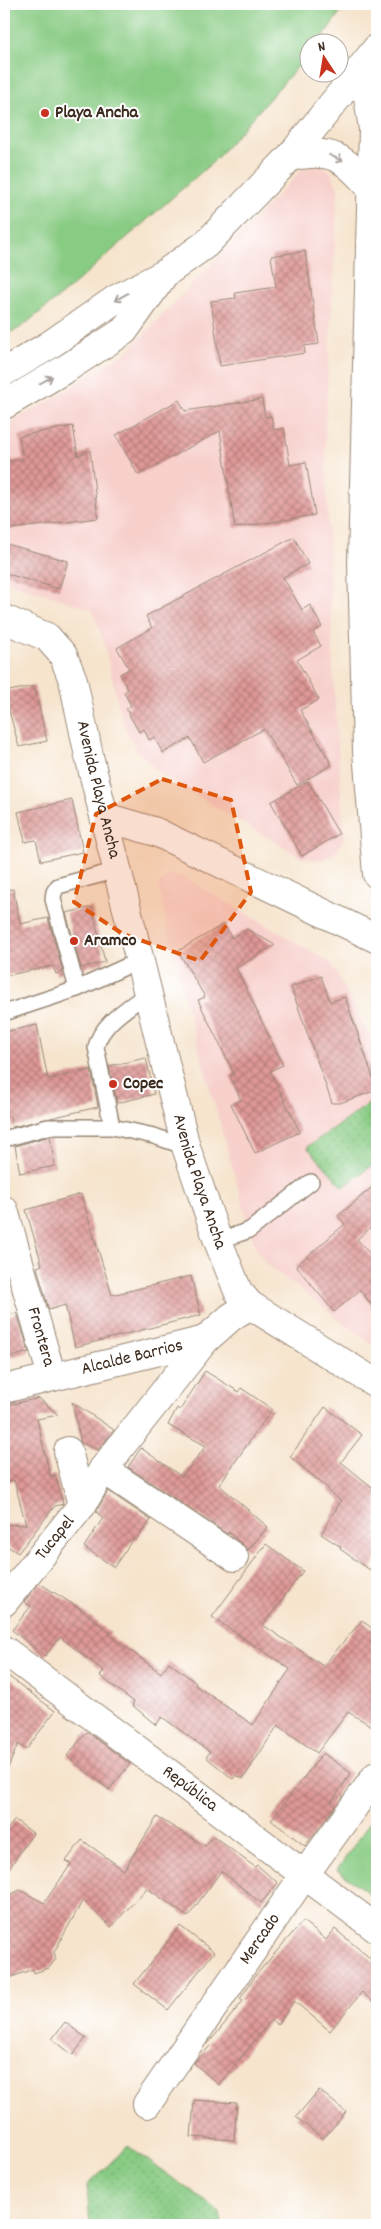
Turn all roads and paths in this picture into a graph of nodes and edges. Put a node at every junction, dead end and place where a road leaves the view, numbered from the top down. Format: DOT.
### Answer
graph roads {
  1 [pos="370,57"];
  2 [pos="290,157"];
  3 [pos="371,188"];
  4 [pos="373,244"];
  5 [pos="164,274"];
  6 [pos="4,372"];
  7 [pos="4,405"];
  8 [pos="4,619"];
  9 [pos="105,817"];
  10 [pos="118,870"];
  11 [pos="377,874"];
  12 [pos="377,939"];
  13 [pos="140,960"];
  14 [pos="77,989"];
  15 [pos="148,994"];
  16 [pos="4,1013"];
  17 [pos="112,1127"];
  18 [pos="4,1139"];
  19 [pos="186,1147"];
  20 [pos="311,1182"];
  21 [pos="4,1210"];
  22 [pos="218,1241"];
  23 [pos="250,1304"];
  24 [pos="205,1340"];
  25 [pos="52,1378"];
  26 [pos="377,1384"];
  27 [pos="4,1389"];
  28 [pos="68,1451"];
  29 [pos="103,1469"];
  30 [pos="82,1505"];
  31 [pos="234,1557"];
  32 [pos="4,1602"];
  33 [pos="4,1650"];
  34 [pos="376,1776"];
  35 [pos="305,1874"];
  36 [pos="377,1928"];
  37 [pos="147,2104"];
  1 -- 2 [label="street"];
  1 -- 3 [label="street"];
  2 -- 3 [label="street, one-way"];
  2 -- 5 [label="street"];
  3 -- 4 [label="street"];
  4 -- 11 [label="street"];
  5 -- 6 [label="street, one-way"];
  7 -- 5 [label="street, one-way"];
  8 -- 9 [label="street, Avenida Playa Ancha"];
  9 -- 10 [label="street, Avenida Playa Ancha"];
  9 -- 12 [label="street"];
  10 -- 13 [label="street, Avenida Playa Ancha"];
  10 -- 14 [label="lane"];
  13 -- 14 [label="lane"];
  13 -- 15 [label="street, Avenida Playa Ancha"];
  14 -- 16 [label="lane"];
  15 -- 17 [label="lane"];
  15 -- 19 [label="street, Avenida Playa Ancha"];
  17 -- 18 [label="lane"];
  17 -- 19 [label="lane"];
  19 -- 22 [label="street, Avenida Playa Ancha"];
  20 -- 22 [label="lane"];
  21 -- 25 [label="street, Frontera"];
  22 -- 23 [label="street, Avenida Playa Ancha"];
  23 -- 24 [label="street, Alcalde Barrios"];
  23 -- 26 [label="street, Avenida Playa Ancha"];
  24 -- 25 [label="street, Alcalde Barrios"];
  24 -- 29 [label="street, Tucapel"];
  25 -- 27 [label="street, Alcalde Barrios"];
  28 -- 30 [label="street"];
  29 -- 30 [label="street, Tucapel"];
  29 -- 31 [label="street"];
  30 -- 32 [label="street, Tucapel"];
  33 -- 35 [label="street, República"];
  34 -- 35 [label="street, Mercado"];
  35 -- 36 [label="street, República"];
  35 -- 37 [label="street, Mercado"];
}
